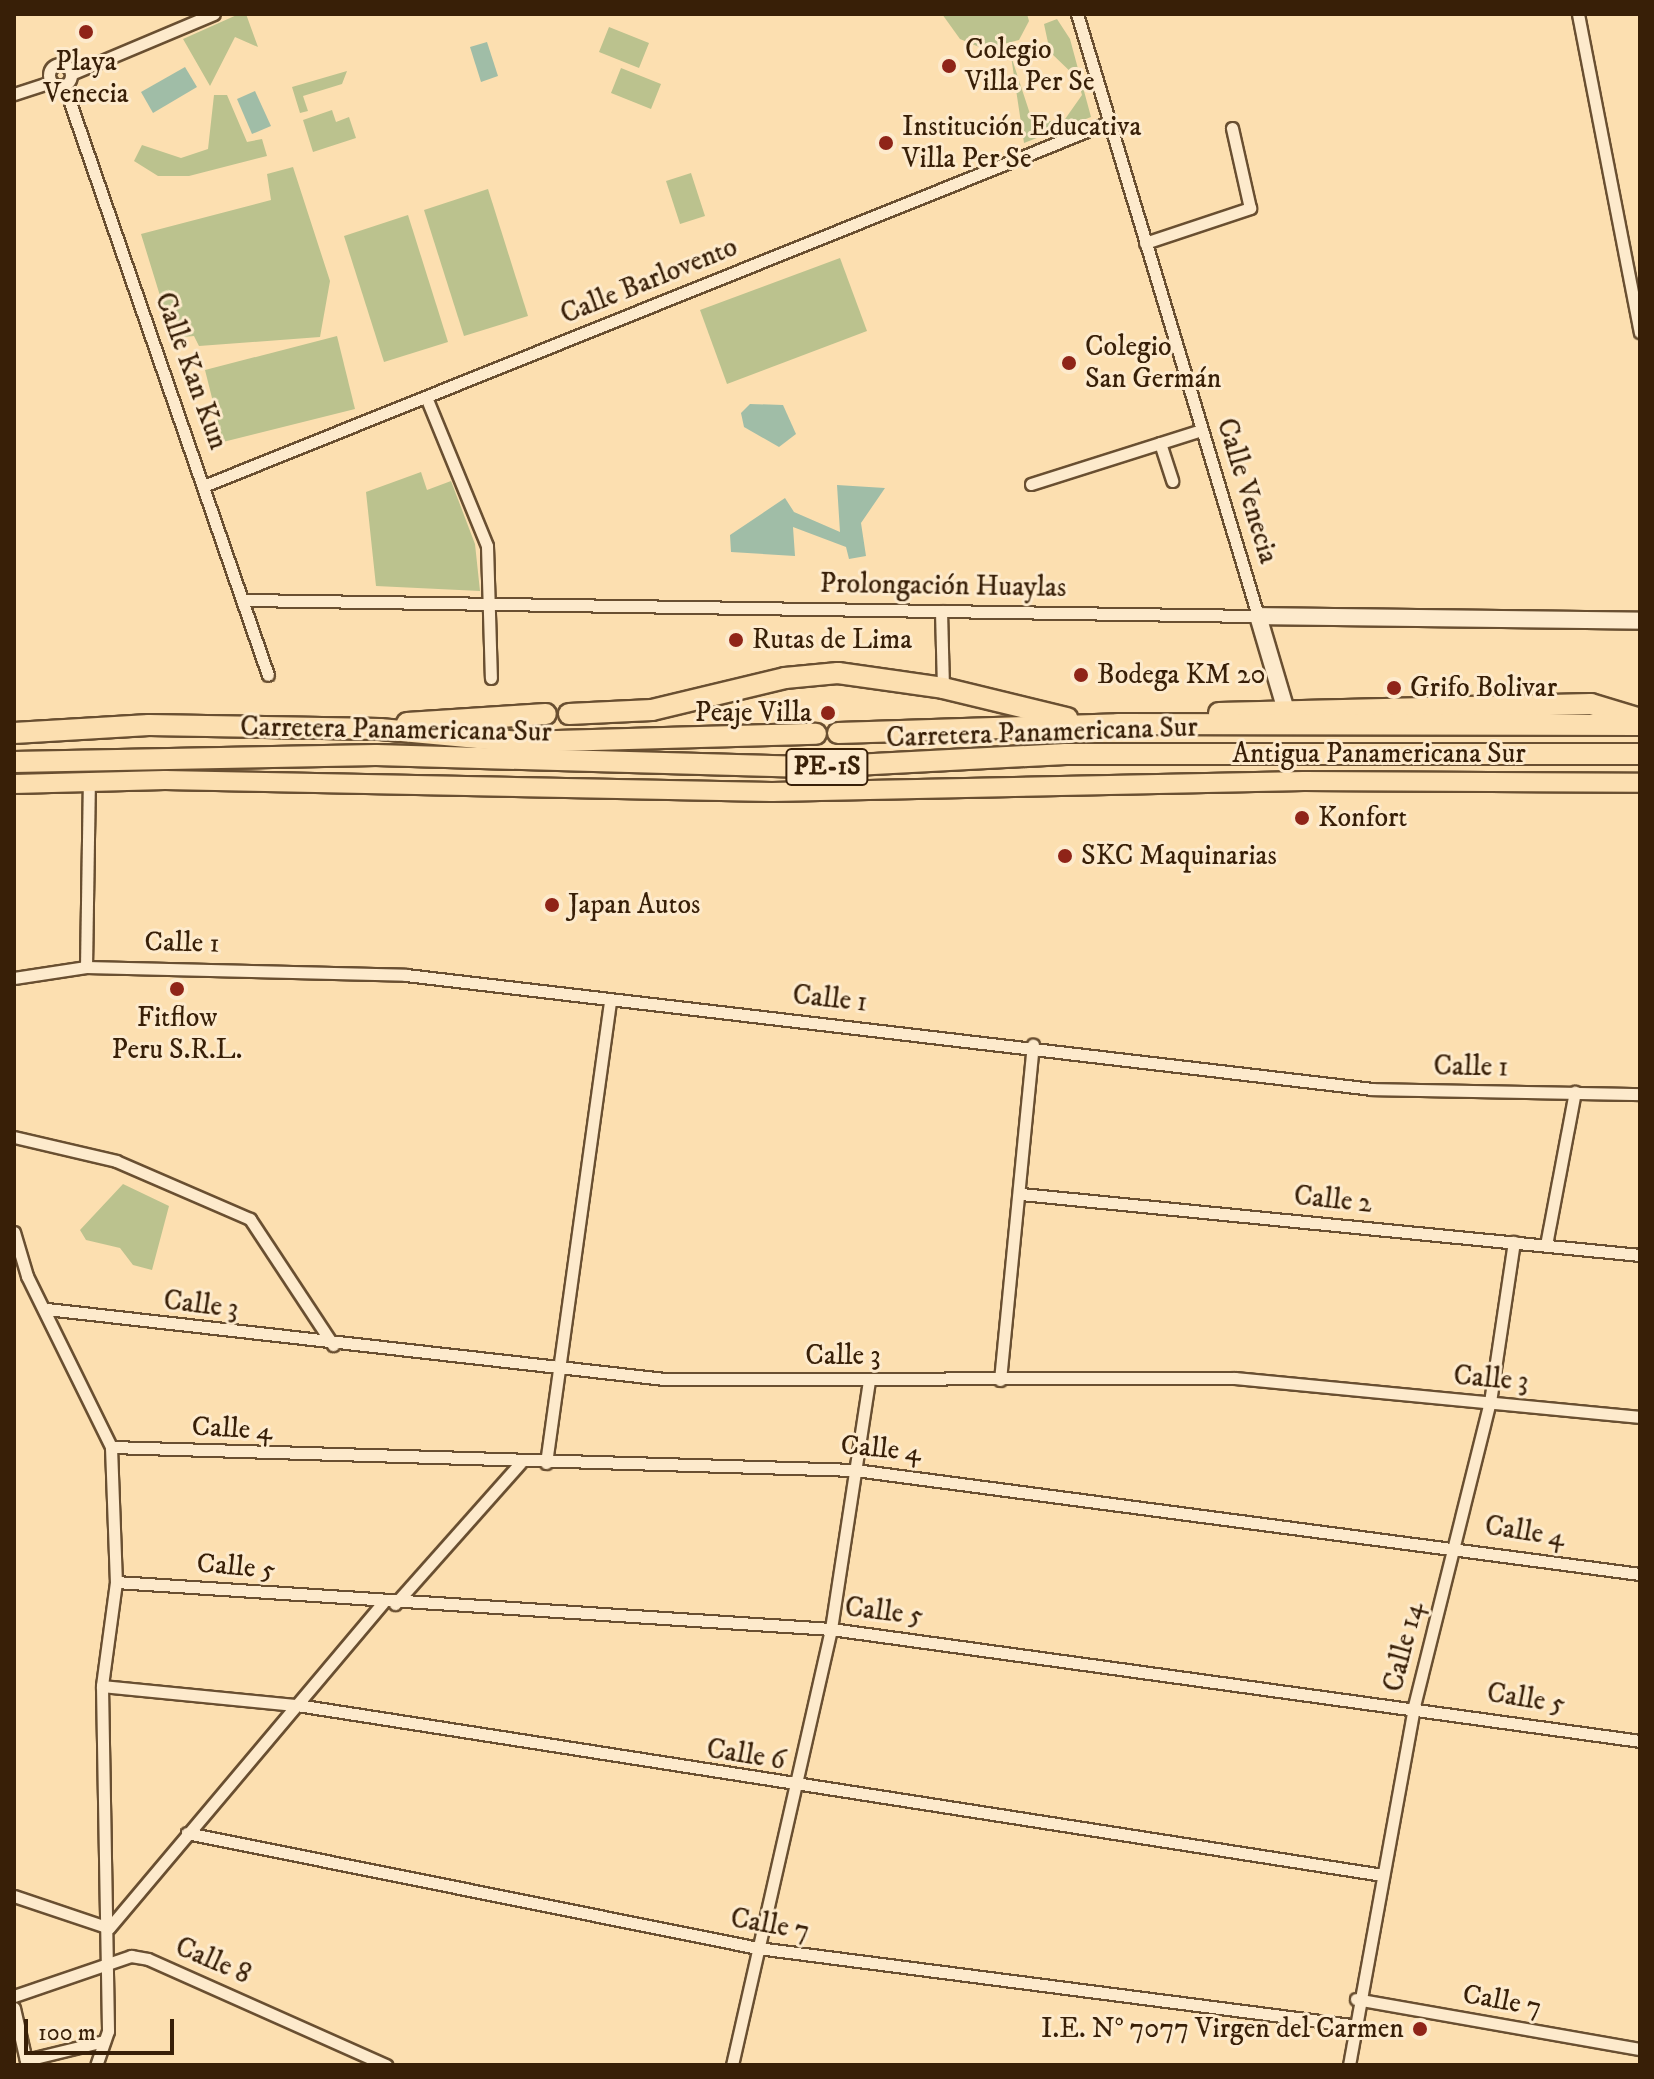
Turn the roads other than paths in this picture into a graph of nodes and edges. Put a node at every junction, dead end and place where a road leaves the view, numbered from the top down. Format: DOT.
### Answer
graph roads {
  1 [pos="214,14"];
  2 [pos="1077,14"];
  3 [pos="1578,14"];
  4 [pos="71,74"];
  5 [pos="51,82"];
  6 [pos="64,85"];
  7 [pos="14,94"];
  8 [pos="1109,122"];
  9 [pos="1232,128"];
  10 [pos="1145,243"];
  11 [pos="1640,332"];
  12 [pos="426,397"];
  13 [pos="1201,430"];
  14 [pos="1160,443"];
  15 [pos="1172,481"];
  16 [pos="1031,484"];
  17 [pos="206,485"];
  18 [pos="246,600"];
  19 [pos="493,604"];
  20 [pos="941,611"];
  21 [pos="1258,616"];
  22 [pos="1640,621"];
  23 [pos="268,675"];
  24 [pos="491,678"];
  25 [pos="943,688"];
  26 [pos="1285,707"];
  27 [pos="546,714"];
  28 [pos="569,714"];
  29 [pos="1640,722"];
  30 [pos="1094,724"];
  31 [pos="1118,724"];
  32 [pos="380,729"];
  33 [pos="14,733"];
  34 [pos="838,733"];
  35 [pos="816,734"];
  36 [pos="1640,754"];
  37 [pos="14,762"];
  38 [pos="89,780"];
  39 [pos="1640,783"];
  40 [pos="14,784"];
  41 [pos="86,967"];
  42 [pos="14,978"];
  43 [pos="610,1000"];
  44 [pos="1033,1045"];
  45 [pos="1575,1092"];
  46 [pos="1640,1094"];
  47 [pos="14,1137"];
  48 [pos="1021,1194"];
  49 [pos="14,1232"];
  50 [pos="1514,1242"];
  51 [pos="1546,1245"];
  52 [pos="1640,1255"];
  53 [pos="47,1309"];
  54 [pos="333,1345"];
  55 [pos="559,1369"];
  56 [pos="1000,1380"];
  57 [pos="869,1381"];
  58 [pos="1490,1402"];
  59 [pos="1640,1417"];
  60 [pos="111,1447"];
  61 [pos="520,1463"];
  62 [pos="546,1463"];
  63 [pos="855,1470"];
  64 [pos="1455,1545"];
  65 [pos="1640,1574"];
  66 [pos="116,1582"];
  67 [pos="389,1604"];
  68 [pos="831,1629"];
  69 [pos="102,1686"];
  70 [pos="297,1705"];
  71 [pos="1414,1706"];
  72 [pos="1640,1741"];
  73 [pos="799,1788"];
  74 [pos="187,1833"];
  75 [pos="1382,1875"];
  76 [pos="14,1896"];
  77 [pos="109,1928"];
  78 [pos="758,1948"];
  79 [pos="106,1965"];
  80 [pos="14,1996"];
  81 [pos="1356,1999"];
  82 [pos="14,2008"];
  83 [pos="1351,2025"];
  84 [pos="104,2041"];
  85 [pos="1640,2049"];
  86 [pos="26,2063"];
  87 [pos="96,2065"];
  88 [pos="386,2065"];
  89 [pos="732,2065"];
  90 [pos="1349,2065"];
  1 -- 4 [label="street"];
  2 -- 8 [label="street, Calle Venecia"];
  3 -- 11 [label="street"];
  4 -- 5 [label="street"];
  4 -- 6 [label="street"];
  5 -- 6 [label="street"];
  5 -- 7 [label="street"];
  6 -- 17 [label="street, Calle Kan Kun"];
  8 -- 10 [label="street, Calle Venecia"];
  8 -- 12 [label="street, Calle Barlovento"];
  9 -- 10 [label="street"];
  10 -- 13 [label="street, Calle Venecia"];
  12 -- 17 [label="street, Calle Barlovento"];
  12 -- 19 [label="street"];
  13 -- 14 [label="street"];
  13 -- 21 [label="street, Calle Venecia"];
  14 -- 15 [label="street"];
  14 -- 16 [label="street"];
  17 -- 18 [label="street, Calle Kan Kun"];
  18 -- 19 [label="street, Prolongación Huaylas"];
  18 -- 23 [label="street, Calle Kan Kun"];
  19 -- 20 [label="street, Prolongación Huaylas"];
  19 -- 24 [label="street"];
  20 -- 21 [label="street, Prolongación Huaylas"];
  20 -- 25 [label="street"];
  21 -- 22 [label="street, Prolongación Huaylas"];
  21 -- 26 [label="street, Calle Venecia"];
  25 -- 28 [label="highway, Carretera Panamericana Sur / PE-1S"];
  25 -- 30 [label="highway, Carretera Panamericana Sur / PE-1S"];
  26 -- 29 [label="highway"];
  26 -- 31 [label="highway"];
  27 -- 32 [label="highway, Carretera Panamericana Sur / PE-1S"];
  29 -- 31 [label="highway, Carretera Panamericana Sur / PE-1S"];
  30 -- 31 [label="highway, Carretera Panamericana Sur / PE-1S"];
  30 -- 34 [label="highway, Carretera Panamericana Sur / PE-1S"];
  32 -- 33 [label="highway, Carretera Panamericana Sur / PE-1S"];
  32 -- 35 [label="highway, Carretera Panamericana Sur / PE-1S"];
  36 -- 37 [label="highway, Carretera Panamericana Sur / PE-1S"];
  38 -- 39 [label="main road, Antigua Panamericana Sur"];
  38 -- 40 [label="main road, Antigua Panamericana Sur"];
  38 -- 41 [label="street"];
  41 -- 42 [label="street, Calle 1"];
  41 -- 43 [label="street, Calle 1"];
  43 -- 44 [label="street, Calle 1"];
  43 -- 55 [label="street"];
  44 -- 45 [label="street, Calle 1"];
  44 -- 48 [label="street"];
  45 -- 46 [label="street, Calle 1"];
  45 -- 51 [label="street"];
  47 -- 54 [label="street"];
  48 -- 50 [label="street, Calle 2"];
  48 -- 56 [label="street"];
  49 -- 53 [label="street"];
  50 -- 51 [label="street, Calle 2"];
  50 -- 58 [label="street, Calle 14"];
  51 -- 52 [label="street, Calle 2"];
  53 -- 54 [label="street, Calle 3"];
  53 -- 60 [label="street"];
  54 -- 55 [label="street, Calle 3"];
  55 -- 57 [label="street, Calle 3"];
  55 -- 62 [label="street"];
  56 -- 57 [label="street, Calle 3"];
  56 -- 58 [label="street, Calle 3"];
  57 -- 63 [label="street"];
  58 -- 59 [label="street, Calle 3"];
  58 -- 64 [label="street, Calle 14"];
  60 -- 61 [label="street, Calle 4"];
  60 -- 66 [label="street"];
  61 -- 62 [label="street, Calle 4"];
  61 -- 67 [label="street"];
  62 -- 63 [label="street, Calle 4"];
  63 -- 64 [label="street, Calle 4"];
  63 -- 68 [label="street"];
  64 -- 65 [label="street, Calle 4"];
  64 -- 71 [label="street, Calle 14"];
  66 -- 67 [label="street, Calle 5"];
  66 -- 69 [label="street"];
  67 -- 68 [label="street, Calle 5"];
  67 -- 70 [label="street"];
  68 -- 71 [label="street, Calle 5"];
  68 -- 73 [label="street"];
  69 -- 70 [label="street, Calle 6"];
  69 -- 77 [label="street"];
  70 -- 73 [label="street, Calle 6"];
  70 -- 74 [label="street"];
  71 -- 72 [label="street, Calle 5"];
  71 -- 75 [label="street, Calle 14"];
  73 -- 75 [label="street, Calle 6"];
  73 -- 78 [label="street"];
  74 -- 77 [label="street"];
  74 -- 78 [label="street, Calle 7"];
  75 -- 81 [label="street, Calle 14"];
  76 -- 77 [label="street"];
  77 -- 79 [label="street"];
  78 -- 83 [label="street, Calle 7"];
  78 -- 89 [label="street"];
  79 -- 80 [label="street, Calle 8"];
  79 -- 84 [label="street"];
  79 -- 88 [label="street, Calle 8"];
  81 -- 83 [label="street, Calle 14"];
  81 -- 85 [label="street, Calle 7"];
  82 -- 86 [label="street"];
  83 -- 90 [label="street, Calle 14"];
  84 -- 86 [label="street"];
  84 -- 87 [label="street"];
}
